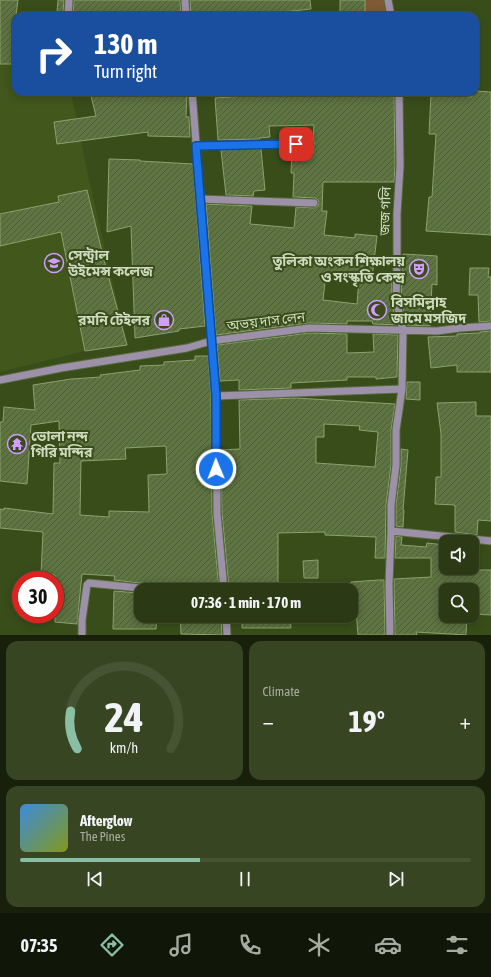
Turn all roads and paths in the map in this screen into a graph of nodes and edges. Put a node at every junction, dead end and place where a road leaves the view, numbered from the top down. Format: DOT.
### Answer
graph roads {
  1 [pos="69,0"];
  2 [pos="185,0"];
  3 [pos="388,0"];
  4 [pos="68,12"];
  5 [pos="186,12"];
  6 [pos="390,12"];
  7 [pos="192,96"];
  8 [pos="399,96"];
  9 [pos="310,143"];
  10 [pos="196,146"];
  11 [pos="200,199"];
  12 [pos="314,203"];
  13 [pos="491,326"];
  14 [pos="403,330"];
  15 [pos="211,341"];
  16 [pos="0,380"];
  17 [pos="402,389"];
  18 [pos="216,396"];
  19 [pos="391,531"];
  20 [pos="491,541"];
  21 [pos="223,583"];
  22 [pos="134,587"];
  23 [pos="226,623"];
  24 [pos="82,635"];
  25 [pos="227,635"];
  26 [pos="390,635"];
  1 -- 4 [label="street"];
  2 -- 5 [label="street"];
  3 -- 6 [label="street"];
  7 -- 10 [label="street"];
  8 -- 14 [label="street, জজ গলি"];
  9 -- 10 [label="street"];
  10 -- 11 [label="street"];
  11 -- 12 [label="street"];
  11 -- 15 [label="street"];
  13 -- 14 [label="street, অভয় দাস লেন"];
  14 -- 15 [label="street, অভয় দাস লেন"];
  14 -- 17 [label="street, জজ গলি"];
  15 -- 16 [label="street, অভয় দাস লেন"];
  15 -- 18 [label="street"];
  17 -- 18 [label="street"];
  17 -- 19 [label="street, জজ গলি"];
  18 -- 21 [label="street"];
  19 -- 20 [label="street"];
  19 -- 26 [label="street, জজ গলি"];
  22 -- 24 [label="street"];
  23 -- 25 [label="street"];
}
